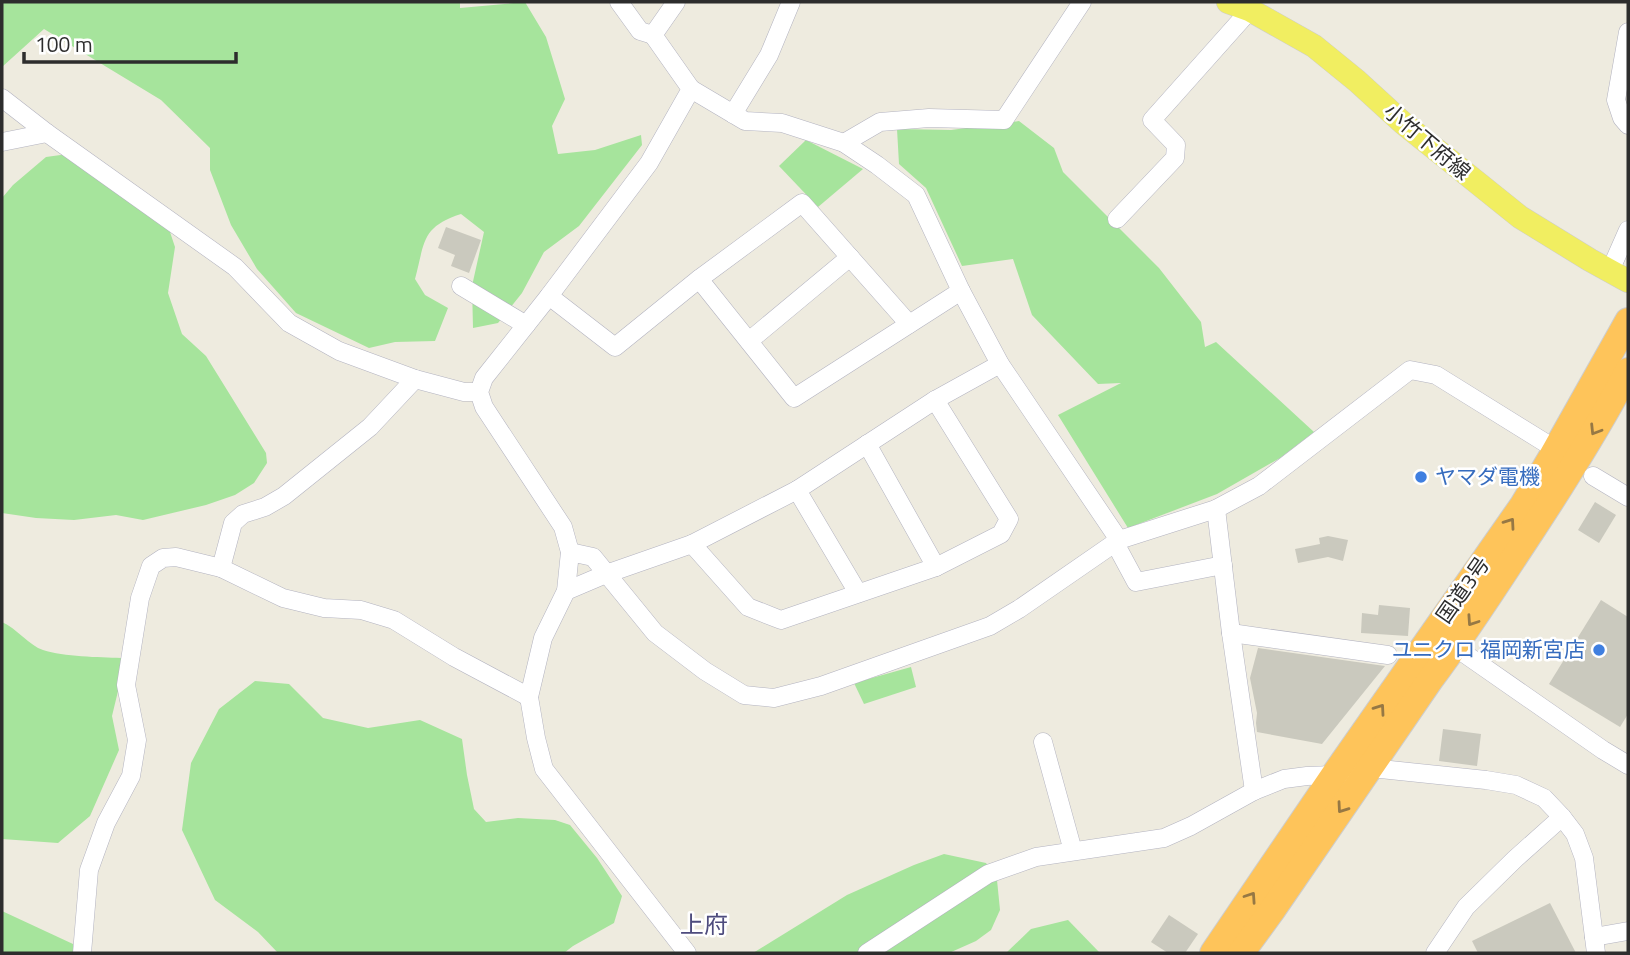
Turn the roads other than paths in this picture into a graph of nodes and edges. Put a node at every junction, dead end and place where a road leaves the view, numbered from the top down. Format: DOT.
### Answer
graph roads {
  1 [pos="619,2"];
  2 [pos="676,2"];
  3 [pos="791,2"];
  4 [pos="1082,2"];
  5 [pos="1228,2"];
  6 [pos="1250,10"];
  7 [pos="1628,32"];
  8 [pos="653,35"];
  9 [pos="691,89"];
  10 [pos="2,98"];
  11 [pos="733,114"];
  12 [pos="1628,125"];
  13 [pos="47,133"];
  14 [pos="2,142"];
  15 [pos="844,143"];
  16 [pos="1117,219"];
  17 [pos="1628,230"];
  18 [pos="850,257"];
  19 [pos="1619,276"];
  20 [pos="699,279"];
  21 [pos="461,286"];
  22 [pos="961,291"];
  23 [pos="550,296"];
  24 [pos="1628,321"];
  25 [pos="909,324"];
  26 [pos="526,325"];
  27 [pos="749,341"];
  28 [pos="1000,364"];
  29 [pos="1628,371"];
  30 [pos="415,379"];
  31 [pos="479,392"];
  32 [pos="935,400"];
  33 [pos="1544,442"];
  34 [pos="867,444"];
  35 [pos="1593,476"];
  36 [pos="797,490"];
  37 [pos="1628,497"];
  38 [pos="1216,509"];
  39 [pos="1117,541"];
  40 [pos="692,544"];
  41 [pos="570,552"];
  42 [pos="1223,565"];
  43 [pos="936,566"];
  44 [pos="221,568"];
  45 [pos="606,573"];
  46 [pos="566,591"];
  47 [pos="858,593"];
  48 [pos="1231,633"];
  49 [pos="1455,647"];
  50 [pos="1388,655"];
  51 [pos="529,697"];
  52 [pos="1043,742"];
  53 [pos="1626,758"];
  54 [pos="1371,768"];
  55 [pos="1334,775"];
  56 [pos="1254,791"];
  57 [pos="1562,817"];
  58 [pos="1073,851"];
  59 [pos="1628,931"];
  60 [pos="1595,945"];
  61 [pos="82,953"];
  62 [pos="687,953"];
  63 [pos="867,953"];
  64 [pos="1213,953"];
  65 [pos="1241,953"];
  66 [pos="1435,953"];
  1 -- 8 [label="street"];
  2 -- 8 [label="street"];
  3 -- 11 [label="street"];
  4 -- 15 [label="street"];
  5 -- 6 [label="main road, 小竹下府線"];
  6 -- 16 [label="street"];
  6 -- 19 [label="main road, 小竹下府線"];
  7 -- 12 [label="street"];
  8 -- 9 [label="street"];
  9 -- 11 [label="street"];
  9 -- 23 [label="street"];
  10 -- 13 [label="street"];
  11 -- 15 [label="street"];
  13 -- 14 [label="street"];
  13 -- 30 [label="street"];
  15 -- 22 [label="street"];
  17 -- 19 [label="street"];
  18 -- 20 [label="street"];
  18 -- 25 [label="street"];
  18 -- 27 [label="street"];
  20 -- 23 [label="street"];
  20 -- 27 [label="street"];
  21 -- 26 [label="street"];
  22 -- 25 [label="street"];
  22 -- 28 [label="street"];
  23 -- 26 [label="street"];
  55 -- 24 [label="highway, 国道3号, one-way"];
  25 -- 27 [label="street"];
  26 -- 31 [label="street"];
  28 -- 32 [label="street"];
  28 -- 39 [label="street"];
  29 -- 49 [label="highway, 国道3号, one-way"];
  30 -- 31 [label="street"];
  30 -- 44 [label="street"];
  31 -- 41 [label="street"];
  32 -- 34 [label="street"];
  32 -- 43 [label="street"];
  33 -- 38 [label="street"];
  34 -- 36 [label="street"];
  34 -- 43 [label="street"];
  35 -- 37 [label="street"];
  36 -- 40 [label="street"];
  36 -- 47 [label="street"];
  38 -- 39 [label="street"];
  38 -- 42 [label="street"];
  39 -- 42 [label="street"];
  39 -- 45 [label="street"];
  40 -- 45 [label="street"];
  40 -- 47 [label="street"];
  41 -- 45 [label="street"];
  41 -- 46 [label="street"];
  42 -- 48 [label="street"];
  43 -- 47 [label="street"];
  44 -- 51 [label="street"];
  44 -- 61 [label="street"];
  45 -- 46 [label="street"];
  46 -- 51 [label="street"];
  48 -- 50 [label="street"];
  48 -- 56 [label="street"];
  49 -- 53 [label="street"];
  49 -- 54 [label="highway, 国道3号"];
  51 -- 62 [label="street"];
  52 -- 58 [label="street"];
  54 -- 55 [label="street"];
  54 -- 57 [label="street"];
  54 -- 65 [label="highway, 国道3号, one-way"];
  55 -- 56 [label="street"];
  64 -- 55 [label="highway, 国道3号, one-way"];
  56 -- 58 [label="street"];
  57 -- 60 [label="street"];
  57 -- 66 [label="street"];
  58 -- 63 [label="street"];
  59 -- 60 [label="street"];
}
